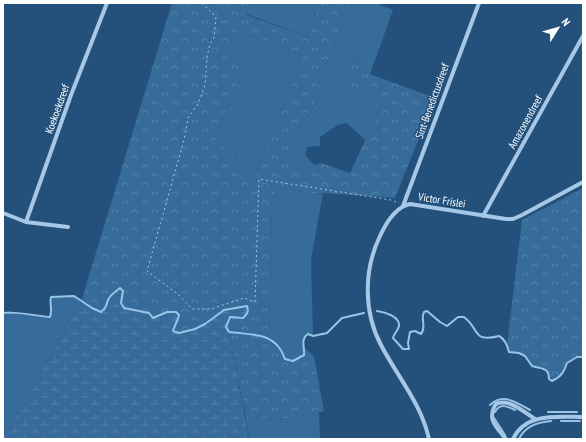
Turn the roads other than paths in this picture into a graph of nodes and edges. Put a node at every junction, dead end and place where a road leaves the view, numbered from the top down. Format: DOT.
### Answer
graph roads {
  1 [pos="107,3"];
  2 [pos="479,3"];
  3 [pos="583,36"];
  4 [pos="583,182"];
  5 [pos="403,206"];
  6 [pos="3,213"];
  7 [pos="483,216"];
  8 [pos="26,222"];
  9 [pos="68,227"];
  10 [pos="583,417"];
  11 [pos="535,419"];
  12 [pos="429,439"];
  13 [pos="506,439"];
  14 [pos="513,439"];
  1 -- 8 [label="street, Koekoekdreef"];
  2 -- 5 [label="street, Sint-Benedictusdreef"];
  3 -- 7 [label="street, Amazonendreef"];
  4 -- 7 [label="street, Victor Frislei"];
  5 -- 7 [label="street, Victor Frislei"];
  5 -- 12 [label="street, Victor Frislei"];
  6 -- 8 [label="street"];
  8 -- 9 [label="street"];
  10 -- 11 [label="street"];
  11 -- 13 [label="street"];
  11 -- 14 [label="street"];
}
